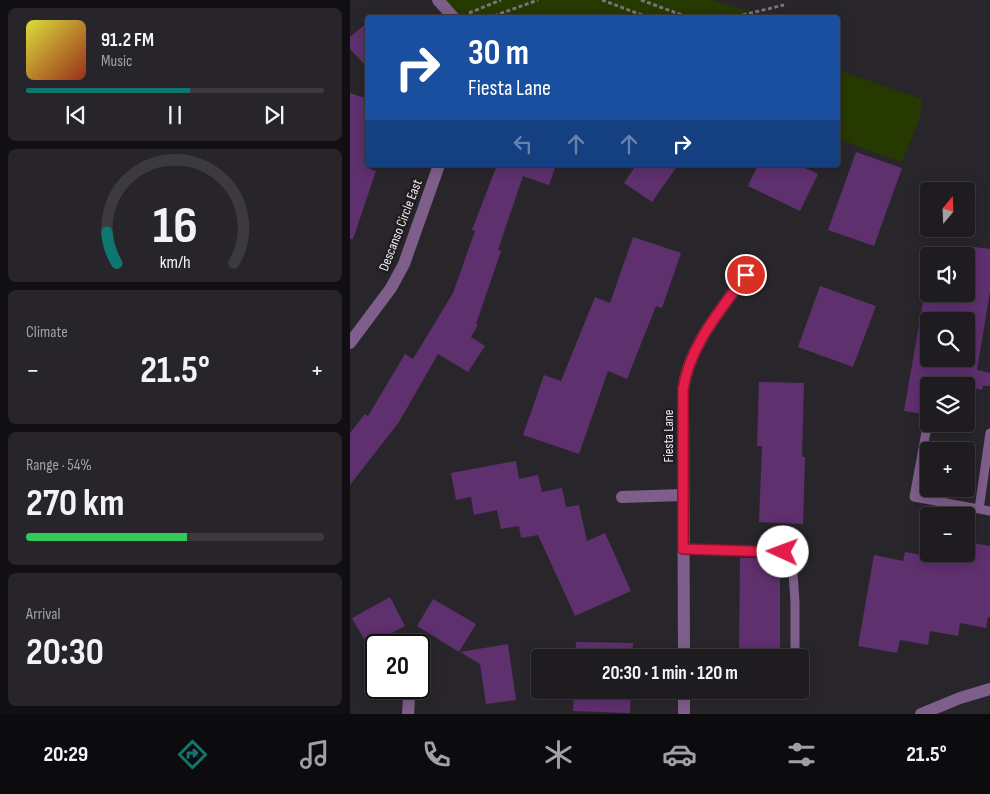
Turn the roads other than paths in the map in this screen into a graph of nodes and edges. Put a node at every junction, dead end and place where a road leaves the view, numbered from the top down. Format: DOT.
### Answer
graph roads {
  1 [pos="438,0"];
  2 [pos="452,15"];
  3 [pos="438,167"];
  4 [pos="746,275"];
  5 [pos="350,343"];
  6 [pos="926,432"];
  7 [pos="990,434"];
  8 [pos="622,496"];
  9 [pos="683,496"];
  10 [pos="979,509"];
  11 [pos="990,511"];
  12 [pos="683,549"];
  13 [pos="684,649"];
  14 [pos="795,649"];
  15 [pos="990,689"];
  16 [pos="409,699"];
  17 [pos="684,699"];
  18 [pos="408,714"];
  19 [pos="684,714"];
  20 [pos="921,714"];
  1 -- 2 [label="street"];
  3 -- 5 [label="street, Descanso Circle East"];
  4 -- 9 [label="street, Fiesta Lane"];
  6 -- 10 [label="lane"];
  7 -- 10 [label="lane"];
  8 -- 9 [label="street"];
  9 -- 12 [label="street, Fiesta Lane"];
  10 -- 11 [label="lane"];
  12 -- 13 [label="street, Fiesta Lane"];
  12 -- 14 [label="lane"];
  15 -- 20 [label="street"];
  16 -- 18 [label="street"];
  17 -- 19 [label="street"];
}
